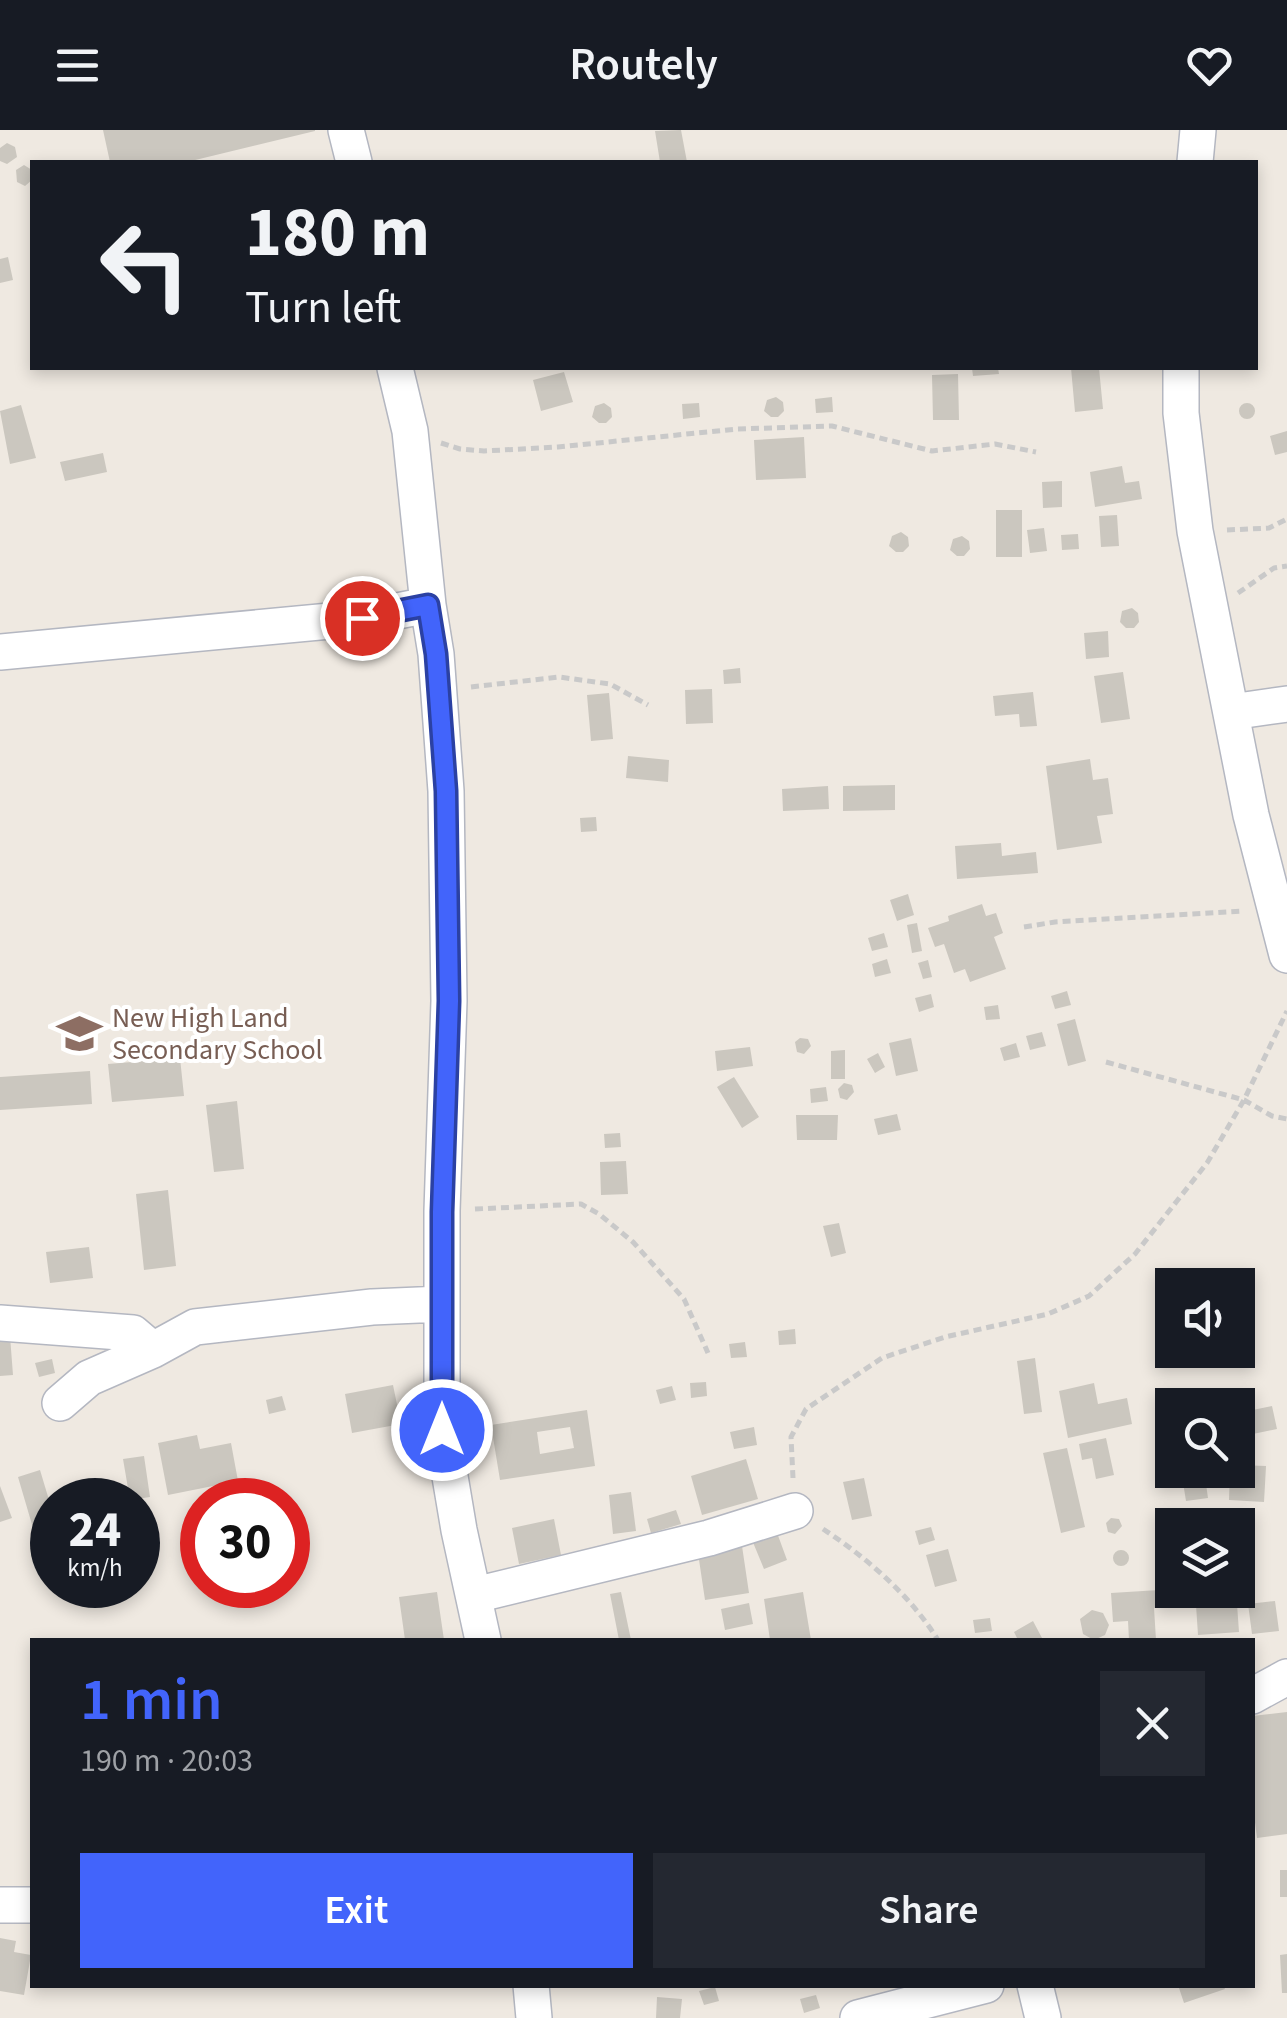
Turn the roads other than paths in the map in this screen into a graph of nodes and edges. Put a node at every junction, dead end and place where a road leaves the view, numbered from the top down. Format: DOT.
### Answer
graph roads {
  1 [pos="346,130"];
  2 [pos="1198,130"];
  3 [pos="354,160"];
  4 [pos="1196,160"];
  5 [pos="395,370"];
  6 [pos="1180,370"];
  7 [pos="428,605"];
  8 [pos="0,652"];
  9 [pos="1287,704"];
  10 [pos="1230,712"];
  11 [pos="1287,954"];
  12 [pos="442,1304"];
  13 [pos="0,1324"];
  14 [pos="153,1350"];
  15 [pos="60,1403"];
  16 [pos="795,1510"];
  17 [pos="475,1595"];
  18 [pos="483,1638"];
  19 [pos="1287,1677"];
  20 [pos="1255,1694"];
  21 [pos="0,1905"];
  22 [pos="30,1905"];
  23 [pos="531,1988"];
  24 [pos="974,1988"];
  25 [pos="1037,1988"];
  26 [pos="534,2018"];
  27 [pos="858,2018"];
  28 [pos="1042,2018"];
  1 -- 3 [label="street"];
  2 -- 4 [label="street"];
  5 -- 7 [label="street"];
  6 -- 10 [label="street"];
  7 -- 8 [label="street"];
  7 -- 12 [label="street"];
  9 -- 10 [label="street"];
  10 -- 11 [label="street"];
  12 -- 14 [label="street"];
  12 -- 17 [label="street"];
  13 -- 14 [label="street"];
  14 -- 15 [label="street"];
  16 -- 17 [label="street"];
  17 -- 18 [label="street"];
  19 -- 20 [label="street"];
  21 -- 22 [label="street"];
  23 -- 26 [label="street"];
  24 -- 27 [label="street"];
  25 -- 28 [label="street"];
}
